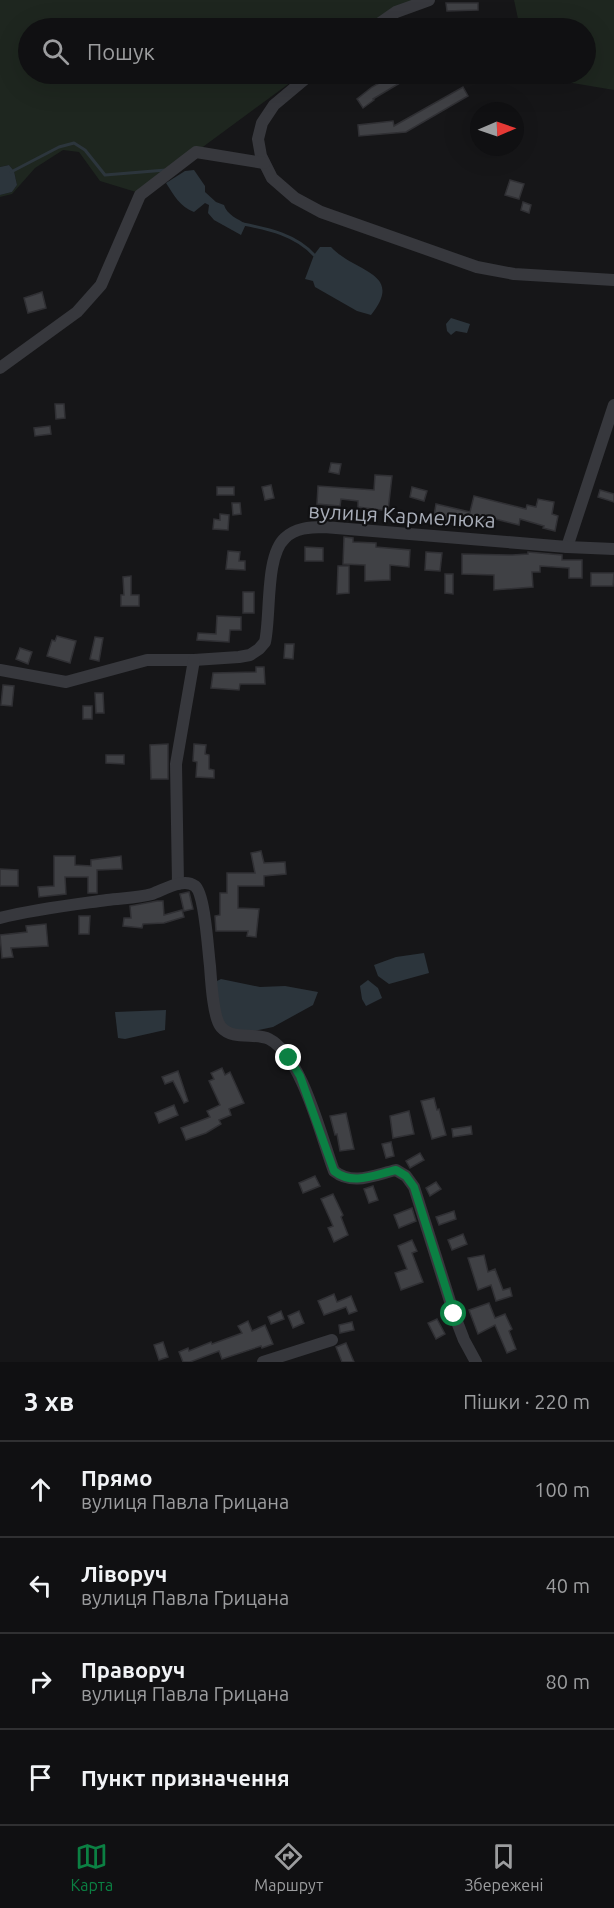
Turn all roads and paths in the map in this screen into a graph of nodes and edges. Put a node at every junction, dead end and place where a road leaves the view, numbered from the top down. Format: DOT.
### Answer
graph roads {
  1 [pos="429,0"];
  2 [pos="387,18"];
  3 [pos="299,84"];
  4 [pos="264,163"];
  5 [pos="614,280"];
  6 [pos="0,368"];
  7 [pos="614,405"];
  8 [pos="567,547"];
  9 [pos="614,549"];
  10 [pos="194,660"];
  11 [pos="0,670"];
  12 [pos="178,884"];
  13 [pos="0,918"];
  14 [pos="333,1340"];
  15 [pos="263,1362"];
  16 [pos="476,1362"];
  1 -- 2 [label="street"];
  3 -- 4 [label="street"];
  4 -- 5 [label="street"];
  4 -- 6 [label="street"];
  7 -- 8 [label="street"];
  8 -- 9 [label="street, вулиця Кармелюка"];
  8 -- 10 [label="street, вулиця Кармелюка"];
  10 -- 11 [label="street, вулиця Кармелюка"];
  10 -- 12 [label="street"];
  12 -- 13 [label="street"];
  12 -- 16 [label="street"];
  14 -- 15 [label="street"];
}
